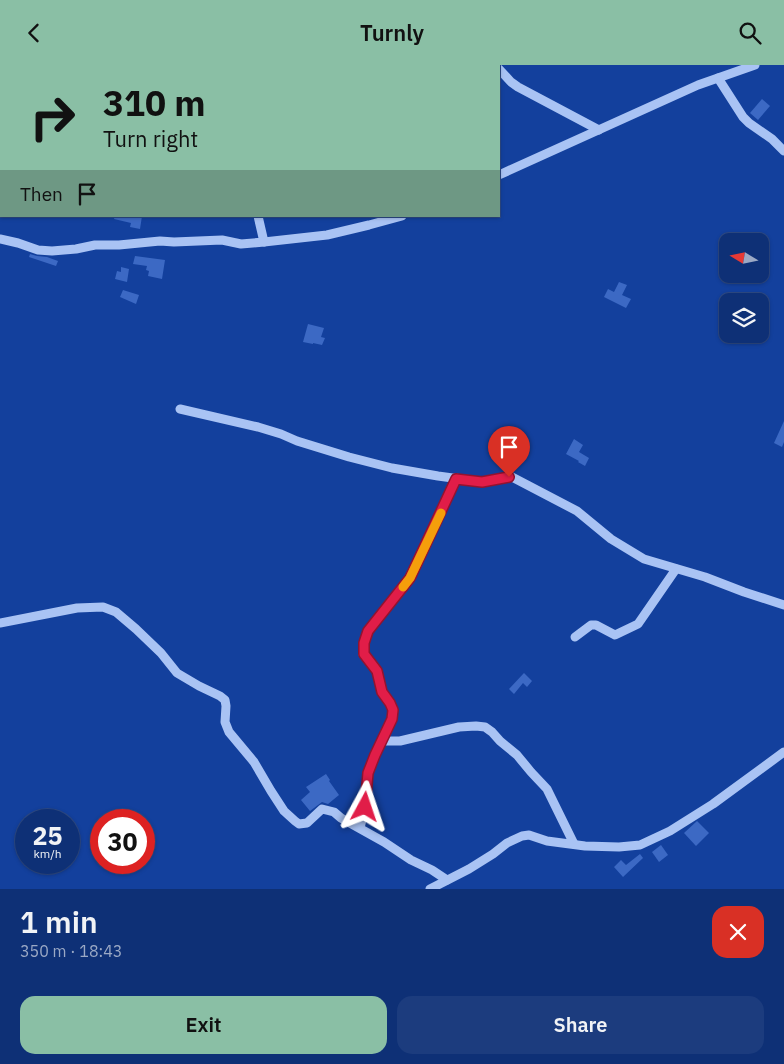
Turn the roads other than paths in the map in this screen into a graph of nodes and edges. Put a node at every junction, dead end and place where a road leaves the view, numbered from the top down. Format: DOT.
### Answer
graph roads {
  1 [pos="754,65"];
  2 [pos="500,70"];
  3 [pos="718,78"];
  4 [pos="600,129"];
  5 [pos="784,151"];
  6 [pos="500,175"];
  7 [pos="258,217"];
  8 [pos="398,217"];
  9 [pos="0,239"];
  10 [pos="264,242"];
  11 [pos="180,409"];
  12 [pos="456,479"];
  13 [pos="676,569"];
  14 [pos="784,605"];
  15 [pos="0,623"];
  16 [pos="575,637"];
  17 [pos="382,741"];
  18 [pos="784,752"];
  19 [pos="360,828"];
  20 [pos="574,844"];
  21 [pos="447,880"];
  22 [pos="430,889"];
  1 -- 3 [label="street"];
  2 -- 4 [label="street"];
  3 -- 4 [label="street"];
  3 -- 5 [label="street"];
  4 -- 6 [label="street"];
  7 -- 10 [label="street"];
  8 -- 10 [label="street"];
  9 -- 10 [label="street"];
  11 -- 12 [label="street"];
  12 -- 13 [label="street"];
  12 -- 17 [label="street"];
  13 -- 14 [label="street"];
  13 -- 16 [label="street"];
  15 -- 19 [label="street"];
  17 -- 19 [label="street"];
  17 -- 20 [label="street"];
  18 -- 20 [label="street"];
  19 -- 21 [label="street"];
  20 -- 21 [label="street"];
  21 -- 22 [label="street"];
}
